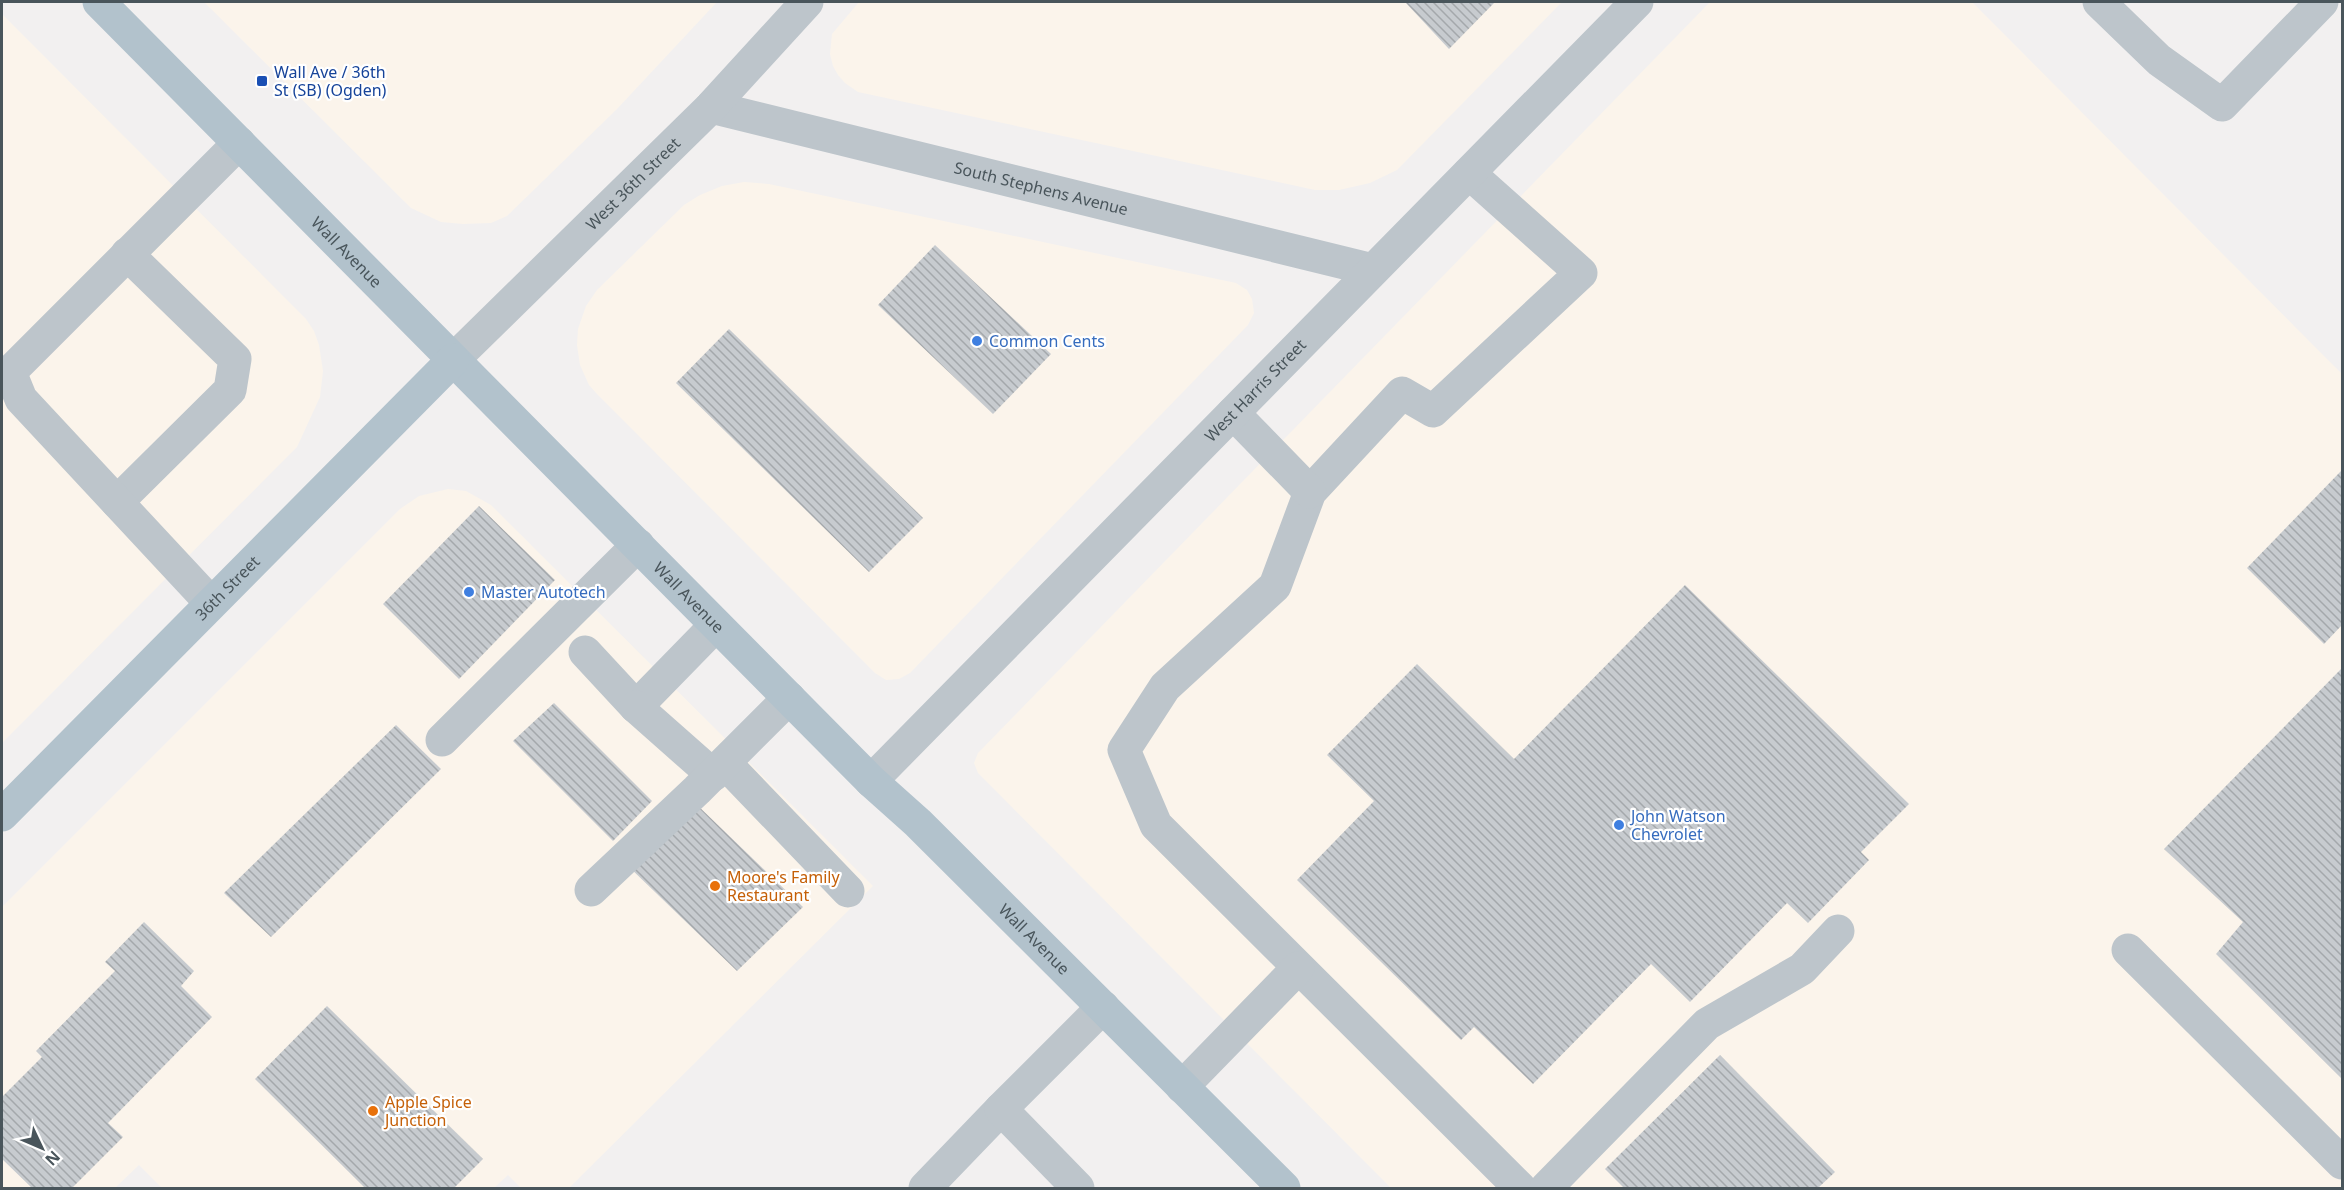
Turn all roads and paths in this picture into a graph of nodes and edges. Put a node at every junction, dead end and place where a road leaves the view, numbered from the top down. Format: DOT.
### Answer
graph roads {
  1 [pos="99,2"];
  2 [pos="807,2"];
  3 [pos="1637,2"];
  4 [pos="2099,2"];
  5 [pos="2322,2"];
  6 [pos="711,107"];
  7 [pos="239,143"];
  8 [pos="1468,173"];
  9 [pos="127,254"];
  10 [pos="1373,270"];
  11 [pos="453,360"];
  12 [pos="1233,413"];
  13 [pos="1310,492"];
  14 [pos="117,502"];
  15 [pos="638,545"];
  16 [pos="211,603"];
  17 [pos="716,625"];
  18 [pos="585,652"];
  19 [pos="789,698"];
  20 [pos="636,707"];
  21 [pos="442,740"];
  22 [pos="719,769"];
  23 [pos="871,781"];
  24 [pos="2,815"];
  25 [pos="591,890"];
  26 [pos="848,891"];
  27 [pos="1838,931"];
  28 [pos="2128,950"];
  29 [pos="1298,968"];
  30 [pos="1103,1007"];
  31 [pos="1182,1087"];
  32 [pos="1001,1108"];
  33 [pos="2343,1162"];
  34 [pos="1502,1183"];
  35 [pos="925,1188"];
  36 [pos="1078,1188"];
  37 [pos="1284,1188"];
  38 [pos="1546,1188"];
  1 -- 7 [label="main road, Wall Avenue"];
  2 -- 6 [label="street, West 36th Street"];
  3 -- 8 [label="street, West Harris Street"];
  4 -- 5 [label="street"];
  6 -- 10 [label="street, South Stephens Avenue"];
  6 -- 11 [label="street, West 36th Street"];
  7 -- 9 [label="street"];
  7 -- 11 [label="main road, Wall Avenue"];
  8 -- 10 [label="street, West Harris Street"];
  8 -- 13 [label="street"];
  9 -- 14 [label="street"];
  9 -- 14 [label="street"];
  10 -- 12 [label="street, West Harris Street"];
  11 -- 15 [label="main road, Wall Avenue"];
  11 -- 16 [label="main road, 36th Street"];
  12 -- 13 [label="street"];
  12 -- 23 [label="street, West Harris Street"];
  13 -- 29 [label="street"];
  14 -- 16 [label="street"];
  15 -- 17 [label="main road, Wall Avenue"];
  15 -- 21 [label="street"];
  16 -- 24 [label="main road, 36th Street"];
  17 -- 19 [label="main road, Wall Avenue"];
  17 -- 20 [label="street"];
  18 -- 20 [label="street"];
  19 -- 22 [label="street"];
  19 -- 23 [label="main road, Wall Avenue"];
  20 -- 22 [label="street"];
  22 -- 25 [label="street"];
  22 -- 26 [label="street"];
  23 -- 30 [label="main road, Wall Avenue"];
  27 -- 38 [label="street"];
  28 -- 33 [label="street"];
  29 -- 31 [label="street"];
  29 -- 34 [label="street"];
  30 -- 31 [label="main road, Wall Avenue"];
  30 -- 32 [label="street"];
  31 -- 37 [label="main road, Wall Avenue"];
  32 -- 35 [label="street"];
  32 -- 36 [label="street"];
}
